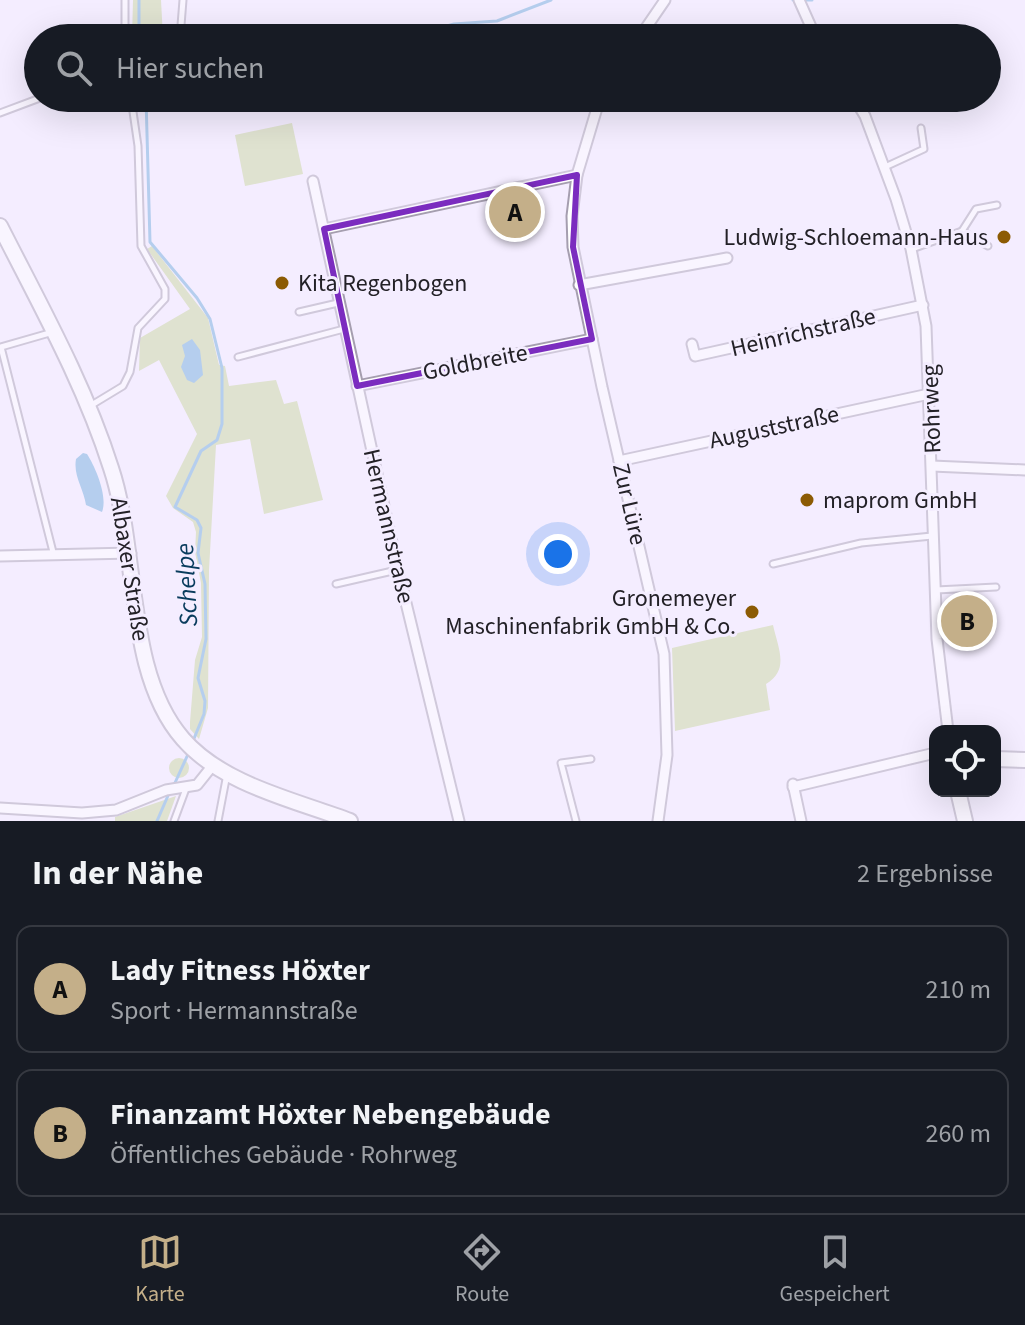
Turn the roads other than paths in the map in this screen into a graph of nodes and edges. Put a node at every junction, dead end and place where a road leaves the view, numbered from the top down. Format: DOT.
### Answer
graph roads {
  1 [pos="125,0"];
  2 [pos="183,0"];
  3 [pos="665,0"];
  4 [pos="801,4"];
  5 [pos="125,24"];
  6 [pos="181,24"];
  7 [pos="649,24"];
  8 [pos="809,24"];
  9 [pos="24,104"];
  10 [pos="133,112"];
  11 [pos="595,112"];
  12 [pos="860,112"];
  13 [pos="0,113"];
  14 [pos="921,128"];
  15 [pos="884,168"];
  16 [pos="577,175"];
  17 [pos="313,181"];
  18 [pos="997,205"];
  19 [pos="0,226"];
  20 [pos="324,229"];
  21 [pos="962,231"];
  22 [pos="988,246"];
  23 [pos="911,249"];
  24 [pos="727,258"];
  25 [pos="579,285"];
  26 [pos="338,303"];
  27 [pos="923,305"];
  28 [pos="299,312"];
  29 [pos="344,329"];
  30 [pos="54,331"];
  31 [pos="592,339"];
  32 [pos="692,344"];
  33 [pos="238,357"];
  34 [pos="357,386"];
  35 [pos="929,394"];
  36 [pos="89,407"];
  37 [pos="619,461"];
  38 [pos="932,466"];
  39 [pos="1025,470"];
  40 [pos="933,536"];
  41 [pos="131,553"];
  42 [pos="0,556"];
  43 [pos="54,556"];
  44 [pos="773,564"];
  45 [pos="398,570"];
  46 [pos="336,584"];
  47 [pos="996,587"];
  48 [pos="935,590"];
  49 [pos="947,725"];
  50 [pos="929,754"];
  51 [pos="591,759"];
  52 [pos="1001,759"];
  53 [pos="1025,760"];
  54 [pos="213,765"];
  55 [pos="228,773"];
  56 [pos="185,786"];
  57 [pos="959,797"];
  58 [pos="311,806"];
  59 [pos="0,808"];
  60 [pos="174,821"];
  61 [pos="218,821"];
  62 [pos="305,821"];
  63 [pos="350,821"];
  64 [pos="459,821"];
  65 [pos="576,821"];
  66 [pos="658,821"];
  67 [pos="801,821"];
  68 [pos="965,821"];
  1 -- 5 [label="lane"];
  2 -- 6 [label="lane"];
  3 -- 7 [label="street"];
  4 -- 8 [label="street"];
  9 -- 13 [label="lane"];
  10 -- 36 [label="lane"];
  11 -- 16 [label="street, Zur Lüre"];
  12 -- 15 [label="street, Rohrweg"];
  14 -- 15 [label="lane"];
  15 -- 23 [label="street, Rohrweg"];
  16 -- 20 [label="street"];
  16 -- 25 [label="street, Zur Lüre"];
  17 -- 20 [label="street, Hermannstraße"];
  18 -- 21 [label="lane"];
  19 -- 30 [label="main road, Albaxer Straße"];
  20 -- 26 [label="street, Hermannstraße"];
  21 -- 22 [label="lane"];
  21 -- 23 [label="lane"];
  23 -- 27 [label="street, Rohrweg"];
  24 -- 25 [label="street"];
  25 -- 31 [label="street, Zur Lüre"];
  26 -- 28 [label="lane"];
  26 -- 29 [label="street, Hermannstraße"];
  27 -- 32 [label="street, Heinrichstraße"];
  27 -- 35 [label="street, Rohrweg"];
  29 -- 33 [label="lane"];
  29 -- 34 [label="street, Hermannstraße"];
  30 -- 36 [label="main road, Albaxer Straße"];
  30 -- 43 [label="lane"];
  31 -- 34 [label="street, Goldbreite"];
  31 -- 37 [label="street, Zur Lüre"];
  34 -- 45 [label="street, Hermannstraße"];
  35 -- 37 [label="street, Auguststraße"];
  35 -- 38 [label="street, Rohrweg"];
  36 -- 41 [label="main road, Albaxer Straße"];
  37 -- 66 [label="street, Zur Lüre"];
  38 -- 39 [label="street"];
  38 -- 40 [label="street, Rohrweg"];
  40 -- 44 [label="lane"];
  40 -- 48 [label="street, Rohrweg"];
  41 -- 43 [label="street"];
  41 -- 54 [label="main road, Albaxer Straße"];
  42 -- 43 [label="street"];
  45 -- 46 [label="lane"];
  45 -- 64 [label="street, Hermannstraße"];
  47 -- 48 [label="lane"];
  48 -- 49 [label="street, Rohrweg"];
  50 -- 67 [label="street"];
  51 -- 65 [label="lane"];
  52 -- 53 [label="main road"];
  54 -- 55 [label="main road, Albaxer Straße"];
  54 -- 56 [label="street"];
  55 -- 58 [label="main road, Albaxer Straße"];
  55 -- 61 [label="lane"];
  56 -- 59 [label="street"];
  56 -- 60 [label="lane"];
  57 -- 68 [label="main road"];
  58 -- 62 [label="street"];
  58 -- 63 [label="main road, Albaxer Straße"];
}
